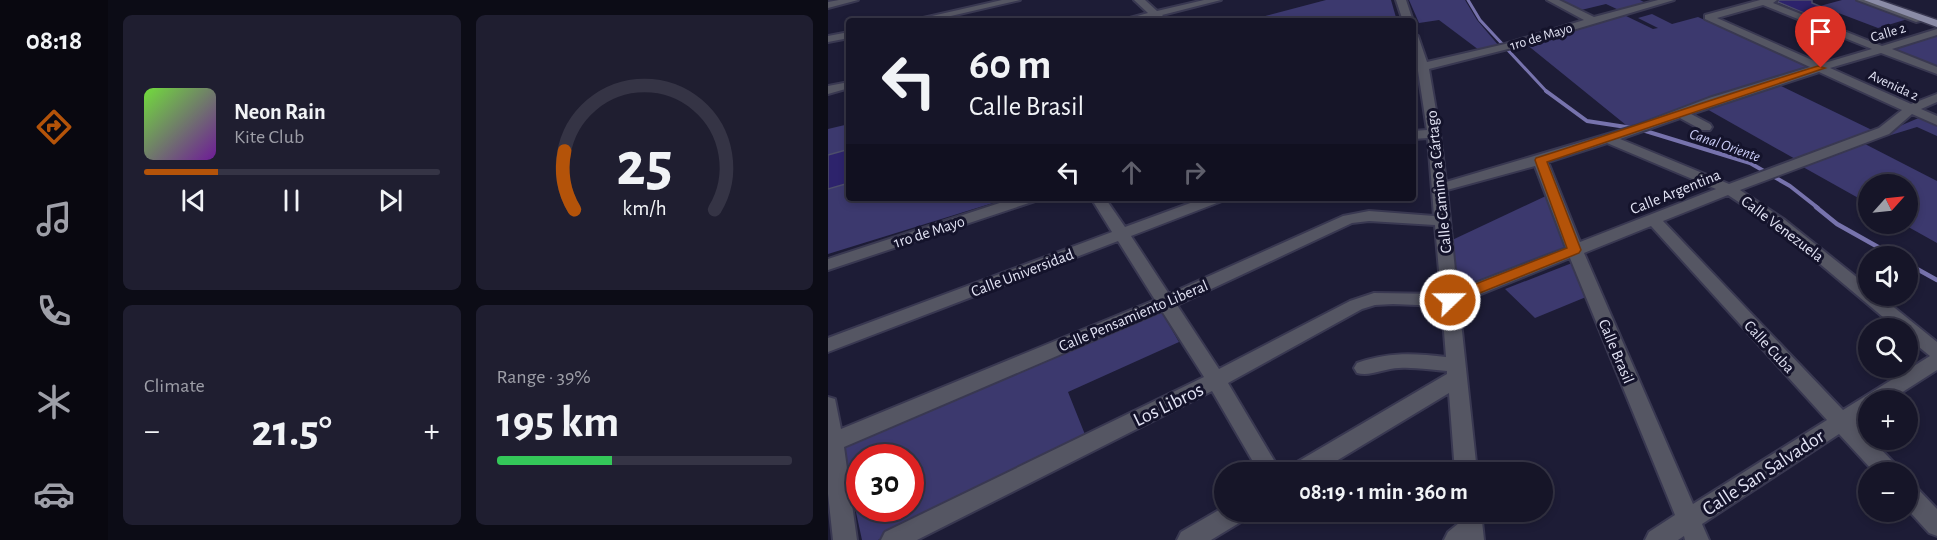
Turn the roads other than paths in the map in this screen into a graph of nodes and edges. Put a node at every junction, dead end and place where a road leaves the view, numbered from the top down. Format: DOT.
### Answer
graph roads {
  1 [pos="853,0"];
  2 [pos="962,0"];
  3 [pos="1014,0"];
  4 [pos="1139,0"];
  5 [pos="1216,0"];
  6 [pos="1401,0"];
  7 [pos="1552,0"];
  8 [pos="1669,0"];
  9 [pos="1862,0"];
  10 [pos="1869,0"];
  11 [pos="1879,0"];
  12 [pos="1767,1"];
  13 [pos="828,5"];
  14 [pos="967,10"];
  15 [pos="1155,14"];
  16 [pos="929,18"];
  17 [pos="974,18"];
  18 [pos="1137,18"];
  19 [pos="1160,18"];
  20 [pos="1407,18"];
  21 [pos="1593,20"];
  22 [pos="1937,23"];
  23 [pos="1937,32"];
  24 [pos="846,36"];
  25 [pos="828,39"];
  26 [pos="1881,49"];
  27 [pos="1418,68"];
  28 [pos="1821,68"];
  29 [pos="1937,71"];
  30 [pos="846,86"];
  31 [pos="828,90"];
  32 [pos="1937,98"];
  33 [pos="1910,109"];
  34 [pos="1680,113"];
  35 [pos="1937,121"];
  36 [pos="1706,127"];
  37 [pos="1434,134"];
  38 [pos="1416,135"];
  39 [pos="1608,138"];
  40 [pos="1540,160"];
  41 [pos="1439,188"];
  42 [pos="1730,189"];
  43 [pos="1021,201"];
  44 [pos="1100,201"];
  45 [pos="1209,201"];
  46 [pos="1653,219"];
  47 [pos="1443,221"];
  48 [pos="1121,234"];
  49 [pos="1575,250"];
  50 [pos="828,265"];
  51 [pos="1450,300"];
  52 [pos="1166,303"];
  53 [pos="828,345"];
  54 [pos="1937,352"];
  55 [pos="1937,361"];
  56 [pos="1364,368"];
  57 [pos="1457,372"];
  58 [pos="1216,380"];
  59 [pos="1891,390"];
  60 [pos="828,405"];
  61 [pos="1858,411"];
  62 [pos="1841,422"];
  63 [pos="830,443"];
  64 [pos="1264,462"];
  65 [pos="1316,462"];
  66 [pos="1465,462"];
  67 [pos="1879,462"];
  68 [pos="1918,505"];
  69 [pos="1219,522"];
  70 [pos="1937,525"];
  71 [pos="1692,530"];
  72 [pos="845,540"];
  73 [pos="893,540"];
  74 [pos="1189,540"];
  75 [pos="1657,540"];
  1 -- 13 [label="street"];
  2 -- 14 [label="street"];
  3 -- 14 [label="street"];
  4 -- 15 [label="street"];
  5 -- 15 [label="street"];
  6 -- 20 [label="street"];
  7 -- 21 [label="street"];
  8 -- 21 [label="street, 1ro de Mayo"];
  9 -- 22 [label="street"];
  10 -- 22 [label="main road"];
  11 -- 22 [label="main road"];
  12 -- 26 [label="street"];
  12 -- 28 [label="street, Avenida 2"];
  14 -- 16 [label="street"];
  14 -- 17 [label="street"];
  15 -- 18 [label="street"];
  15 -- 19 [label="street"];
  21 -- 27 [label="street, 1ro de Mayo"];
  23 -- 26 [label="street, Calle 2"];
  24 -- 25 [label="street"];
  26 -- 28 [label="street, Calle 2"];
  26 -- 29 [label="street"];
  27 -- 37 [label="street, Calle Camino a Cártago"];
  28 -- 33 [label="street, Avenida 2"];
  28 -- 34 [label="street, Calle 2"];
  30 -- 31 [label="street"];
  32 -- 33 [label="street, Calle Argentina"];
  33 -- 35 [label="street, Avenida 2"];
  33 -- 42 [label="street, Calle Argentina"];
  34 -- 36 [label="street"];
  34 -- 39 [label="street, Calle 2"];
  37 -- 38 [label="street"];
  37 -- 41 [label="street, Calle Camino a Cártago"];
  39 -- 40 [label="street, Calle 2"];
  39 -- 42 [label="street, Calle Venezuela"];
  40 -- 41 [label="street, Calle 2"];
  40 -- 49 [label="street, Calle Brasil"];
  41 -- 47 [label="street, Calle Camino a Cártago"];
  42 -- 46 [label="street, Calle Argentina"];
  42 -- 54 [label="street, Calle Venezuela"];
  43 -- 50 [label="street, 1ro de Mayo"];
  44 -- 48 [label="street"];
  45 -- 48 [label="street, Calle Universidad"];
  46 -- 49 [label="street, Calle Argentina"];
  46 -- 62 [label="street, Calle Cuba"];
  47 -- 51 [label="street, Calle Camino a Cártago"];
  47 -- 52 [label="street, Calle Pensamiento Liberal"];
  48 -- 52 [label="street"];
  48 -- 53 [label="street, Calle Universidad"];
  49 -- 51 [label="street, Calle Argentina"];
  49 -- 71 [label="street, Calle Brasil"];
  51 -- 57 [label="street, Calle Camino a Cártago"];
  51 -- 58 [label="street, Los Libros"];
  52 -- 58 [label="street"];
  52 -- 63 [label="street, Calle Pensamiento Liberal"];
  55 -- 59 [label="street"];
  56 -- 57 [label="street"];
  57 -- 65 [label="street"];
  57 -- 66 [label="street, Calle Camino a Cártago"];
  58 -- 64 [label="street"];
  58 -- 73 [label="street, Los Libros"];
  60 -- 63 [label="street"];
  61 -- 62 [label="street, Calle San Salvador"];
  62 -- 67 [label="street, Calle Cuba"];
  62 -- 71 [label="street, Calle San Salvador"];
  63 -- 72 [label="street"];
  68 -- 70 [label="street"];
  69 -- 74 [label="street"];
  71 -- 75 [label="street, Calle San Salvador"];
}
